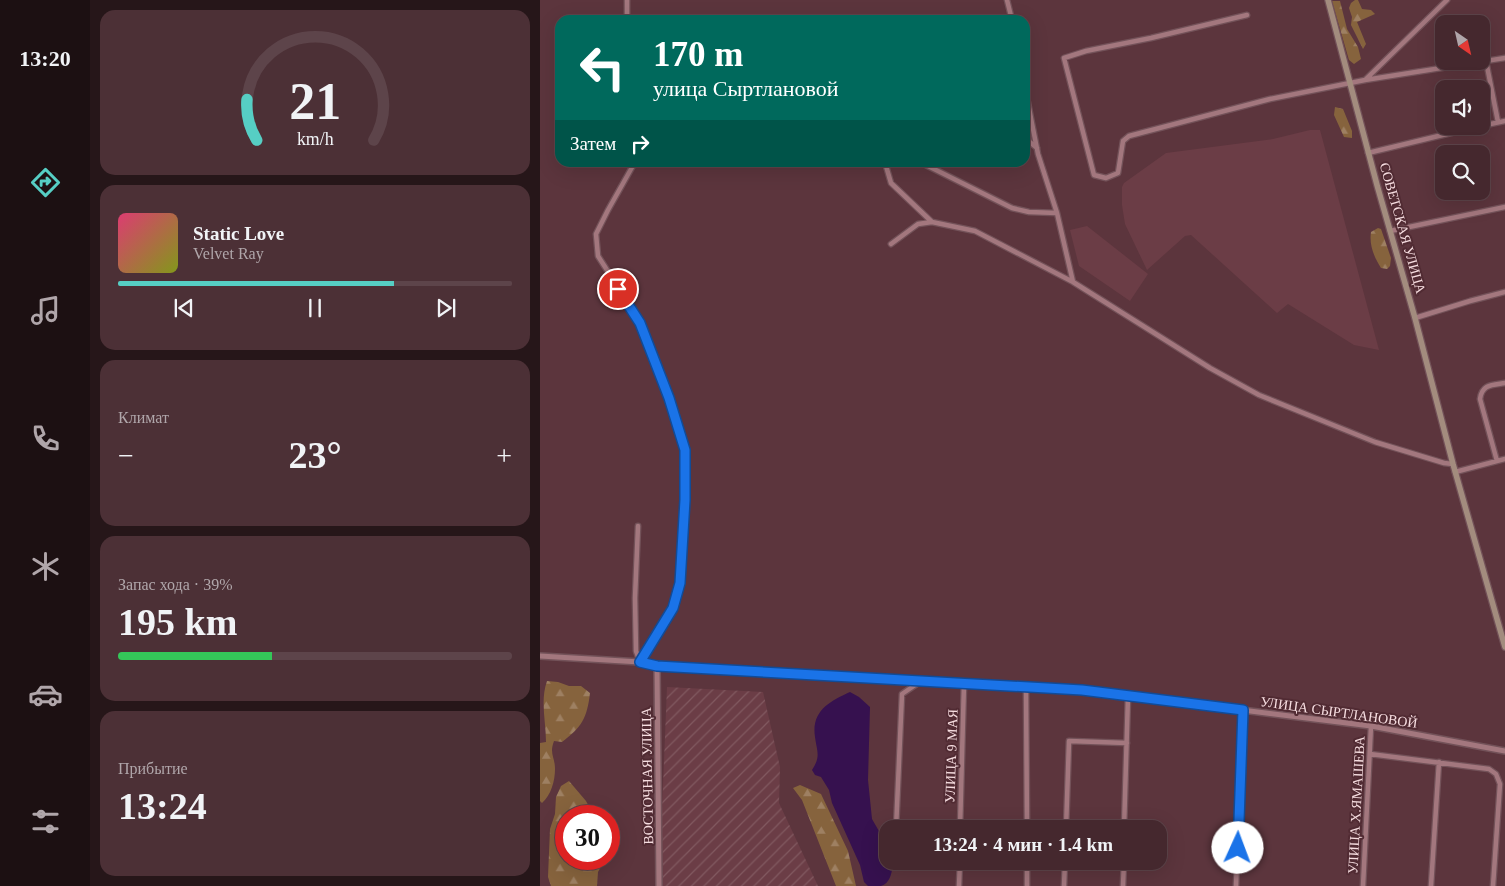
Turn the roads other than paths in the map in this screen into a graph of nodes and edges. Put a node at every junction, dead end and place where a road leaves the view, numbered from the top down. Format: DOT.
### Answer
graph roads {
  1 [pos="627,0"];
  2 [pos="1007,0"];
  3 [pos="1328,0"];
  4 [pos="1446,0"];
  5 [pos="627,15"];
  6 [pos="1011,15"];
  7 [pos="1246,15"];
  8 [pos="1505,58"];
  9 [pos="1490,60"];
  10 [pos="1435,69"];
  11 [pos="1488,70"];
  12 [pos="1365,80"];
  13 [pos="1350,83"];
  14 [pos="1030,113"];
  15 [pos="1505,121"];
  16 [pos="1498,122"];
  17 [pos="1490,124"];
  18 [pos="1443,135"];
  19 [pos="1030,142"];
  20 [pos="1037,148"];
  21 [pos="1368,153"];
  22 [pos="632,167"];
  23 [pos="886,167"];
  24 [pos="930,167"];
  25 [pos="1505,207"];
  26 [pos="1057,214"];
  27 [pos="932,222"];
  28 [pos="1390,231"];
  29 [pos="891,244"];
  30 [pos="1074,282"];
  31 [pos="1505,292"];
  32 [pos="1415,318"];
  33 [pos="1505,382"];
  34 [pos="1505,459"];
  35 [pos="1497,461"];
  36 [pos="1453,464"];
  37 [pos="1456,472"];
  38 [pos="638,526"];
  39 [pos="1505,647"];
  40 [pos="540,656"];
  41 [pos="640,662"];
  42 [pos="657,666"];
  43 [pos="921,681"];
  44 [pos="964,683"];
  45 [pos="1026,687"];
  46 [pos="1128,696"];
  47 [pos="1243,710"];
  48 [pos="1371,726"];
  49 [pos="1127,743"];
  50 [pos="1505,751"];
  51 [pos="1370,754"];
  52 [pos="1438,762"];
  53 [pos="896,820"];
  54 [pos="960,820"];
  55 [pos="1027,820"];
  56 [pos="1066,820"];
  57 [pos="1124,820"];
  58 [pos="960,870"];
  59 [pos="1027,870"];
  60 [pos="1065,870"];
  61 [pos="1124,870"];
  62 [pos="659,886"];
  63 [pos="960,886"];
  64 [pos="1027,886"];
  65 [pos="1064,886"];
  66 [pos="1123,886"];
  67 [pos="1236,886"];
  68 [pos="1363,886"];
  69 [pos="1431,886"];
  70 [pos="1493,886"];
  1 -- 5 [label="street"];
  2 -- 6 [label="street"];
  3 -- 13 [label="main road, СОВЕТСКАЯ УЛИЦА"];
  4 -- 12 [label="street"];
  7 -- 13 [label="street"];
  8 -- 9 [label="street"];
  10 -- 12 [label="street"];
  11 -- 16 [label="street"];
  12 -- 13 [label="street"];
  13 -- 21 [label="main road, СОВЕТСКАЯ УЛИЦА"];
  14 -- 20 [label="street"];
  15 -- 16 [label="street"];
  16 -- 17 [label="street"];
  18 -- 21 [label="street"];
  19 -- 20 [label="street"];
  20 -- 26 [label="street"];
  21 -- 28 [label="main road, СОВЕТСКАЯ УЛИЦА"];
  22 -- 41 [label="street"];
  23 -- 27 [label="street"];
  24 -- 26 [label="street"];
  25 -- 28 [label="street"];
  26 -- 30 [label="street"];
  27 -- 29 [label="street"];
  27 -- 30 [label="street"];
  28 -- 32 [label="main road, СОВЕТСКАЯ УЛИЦА"];
  30 -- 36 [label="street"];
  31 -- 32 [label="street"];
  32 -- 36 [label="main road, СОВЕТСКАЯ УЛИЦА"];
  33 -- 35 [label="street"];
  34 -- 35 [label="street"];
  35 -- 37 [label="street"];
  36 -- 37 [label="main road, СОВЕТСКАЯ УЛИЦА"];
  37 -- 39 [label="main road, СОВЕТСКАЯ УЛИЦА"];
  38 -- 41 [label="street"];
  40 -- 41 [label="street, УЛИЦА СЫРТЛАНОВОЙ"];
  41 -- 42 [label="street, УЛИЦА СЫРТЛАНОВОЙ"];
  42 -- 43 [label="street, УЛИЦА СЫРТЛАНОВОЙ"];
  42 -- 62 [label="street, ВОСТОЧНАЯ УЛИЦА"];
  43 -- 44 [label="street, УЛИЦА СЫРТЛАНОВОЙ"];
  43 -- 53 [label="street"];
  44 -- 45 [label="street, УЛИЦА СЫРТЛАНОВОЙ"];
  44 -- 54 [label="street, УЛИЦА 9 МАЯ"];
  45 -- 46 [label="street, УЛИЦА СЫРТЛАНОВОЙ"];
  45 -- 55 [label="street"];
  46 -- 47 [label="street, УЛИЦА СЫРТЛАНОВОЙ"];
  46 -- 49 [label="street"];
  47 -- 48 [label="street, УЛИЦА СЫРТЛАНОВОЙ"];
  47 -- 67 [label="street"];
  48 -- 50 [label="street, УЛИЦА СЫРТЛАНОВОЙ"];
  48 -- 51 [label="street, УЛИЦА Х.ЯМАШЕВА"];
  49 -- 56 [label="street"];
  49 -- 57 [label="street"];
  51 -- 52 [label="street"];
  51 -- 68 [label="street, УЛИЦА Х.ЯМАШЕВА"];
  52 -- 69 [label="street"];
  52 -- 70 [label="street"];
  58 -- 63 [label="street"];
  59 -- 64 [label="street"];
  60 -- 65 [label="street"];
  61 -- 66 [label="street"];
}
